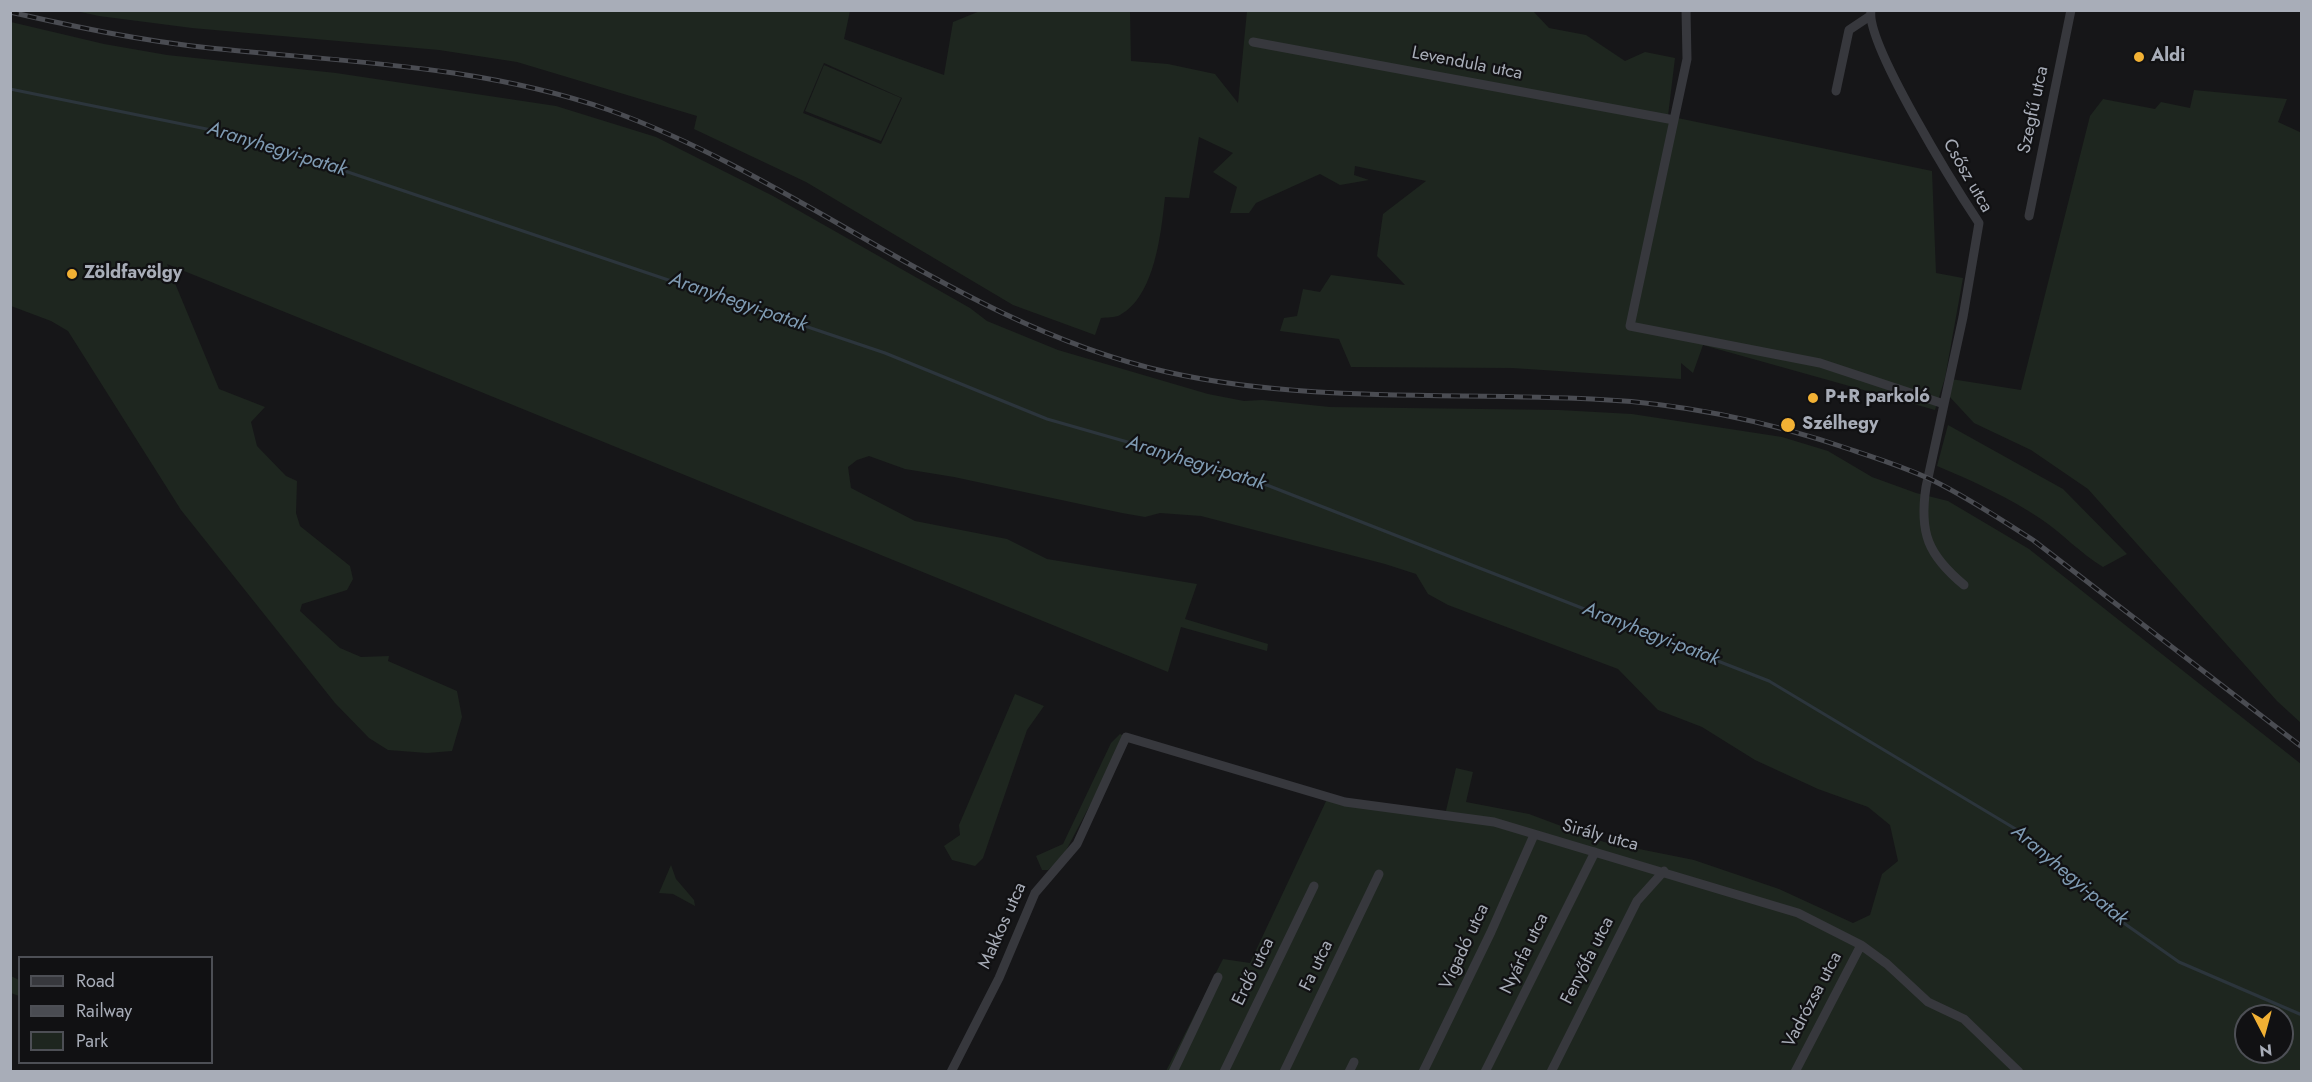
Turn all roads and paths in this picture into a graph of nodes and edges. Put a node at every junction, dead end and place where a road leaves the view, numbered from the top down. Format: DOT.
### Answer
graph roads {
  1 [pos="2071,10"];
  2 [pos="1685,11"];
  3 [pos="1871,13"];
  4 [pos="1253,42"];
  5 [pos="1836,91"];
  6 [pos="1674,120"];
  7 [pos="2029,216"];
  8 [pos="1944,404"];
  9 [pos="1964,585"];
  10 [pos="1125,737"];
  11 [pos="1534,835"];
  12 [pos="1595,852"];
  13 [pos="1664,871"];
  14 [pos="1379,874"];
  15 [pos="1314,886"];
  16 [pos="1861,945"];
  17 [pos="1218,977"];
  18 [pos="1354,1062"];
  19 [pos="951,1071"];
  20 [pos="1173,1071"];
  21 [pos="1224,1071"];
  22 [pos="1284,1071"];
  23 [pos="1349,1071"];
  24 [pos="1423,1071"];
  25 [pos="1485,1071"];
  26 [pos="1551,1071"];
  27 [pos="1795,1071"];
  28 [pos="2019,1071"];
  1 -- 7 [label="street, Szegfű utca"];
  2 -- 6 [label="street"];
  3 -- 5 [label="street"];
  3 -- 8 [label="street, Csősz utca"];
  4 -- 6 [label="street, Levendula utca"];
  6 -- 8 [label="street"];
  8 -- 9 [label="street, Csősz utca"];
  10 -- 11 [label="street, Sirály utca"];
  10 -- 19 [label="street, Makkos utca"];
  11 -- 12 [label="street, Sirály utca"];
  11 -- 24 [label="street, Vigadó utca"];
  12 -- 13 [label="street, Sirály utca"];
  12 -- 25 [label="street, Nyárfa utca"];
  13 -- 16 [label="street, Sirály utca"];
  13 -- 26 [label="street, Fenyőfa utca"];
  14 -- 22 [label="street, Fa utca"];
  15 -- 21 [label="street, Erdő utca"];
  16 -- 27 [label="street, Vadrózsa utca"];
  16 -- 28 [label="street, Sirály utca"];
  17 -- 20 [label="street"];
  18 -- 23 [label="street"];
}
